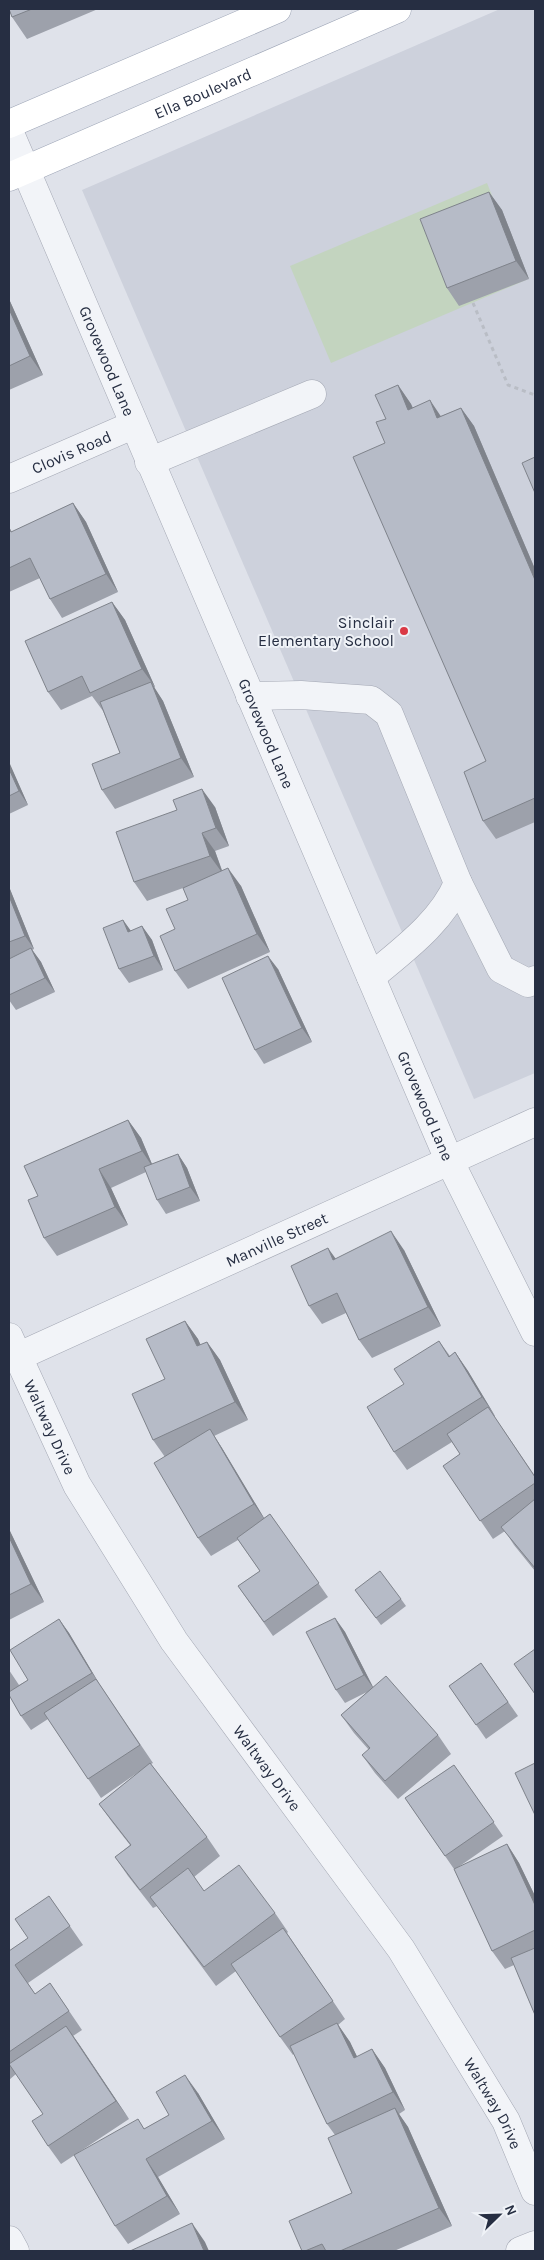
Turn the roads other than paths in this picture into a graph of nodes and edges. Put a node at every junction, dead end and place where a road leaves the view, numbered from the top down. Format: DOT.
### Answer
graph roads {
  1 [pos="277,9"];
  2 [pos="397,9"];
  3 [pos="9,124"];
  4 [pos="9,131"];
  5 [pos="17,174"];
  6 [pos="312,394"];
  7 [pos="133,425"];
  8 [pos="149,462"];
  9 [pos="9,479"];
  10 [pos="250,696"];
  11 [pos="458,883"];
  12 [pos="371,977"];
  13 [pos="533,988"];
  14 [pos="535,1122"];
  15 [pos="449,1160"];
  16 [pos="535,1332"];
  17 [pos="13,1347"];
  18 [pos="535,2192"];
  19 [pos="9,2240"];
  20 [pos="535,2245"];
  21 [pos="15,2251"];
  22 [pos="520,2251"];
  1 -- 3 [label="main road"];
  2 -- 5 [label="main road, Ella Boulevard"];
  4 -- 5 [label="street, Grovewood Lane"];
  5 -- 7 [label="street, Grovewood Lane"];
  6 -- 8 [label="street"];
  7 -- 8 [label="street, Grovewood Lane"];
  7 -- 9 [label="street, Clovis Road"];
  8 -- 10 [label="street, Grovewood Lane"];
  10 -- 11 [label="street"];
  10 -- 12 [label="street, Grovewood Lane"];
  11 -- 12 [label="street"];
  11 -- 13 [label="street"];
  12 -- 15 [label="street, Grovewood Lane"];
  14 -- 15 [label="street, Manville Street"];
  15 -- 16 [label="street, Grovewood Lane"];
  15 -- 17 [label="street, Manville Street"];
  17 -- 18 [label="street, Waltway Drive"];
  19 -- 21 [label="street"];
  20 -- 22 [label="street"];
}
